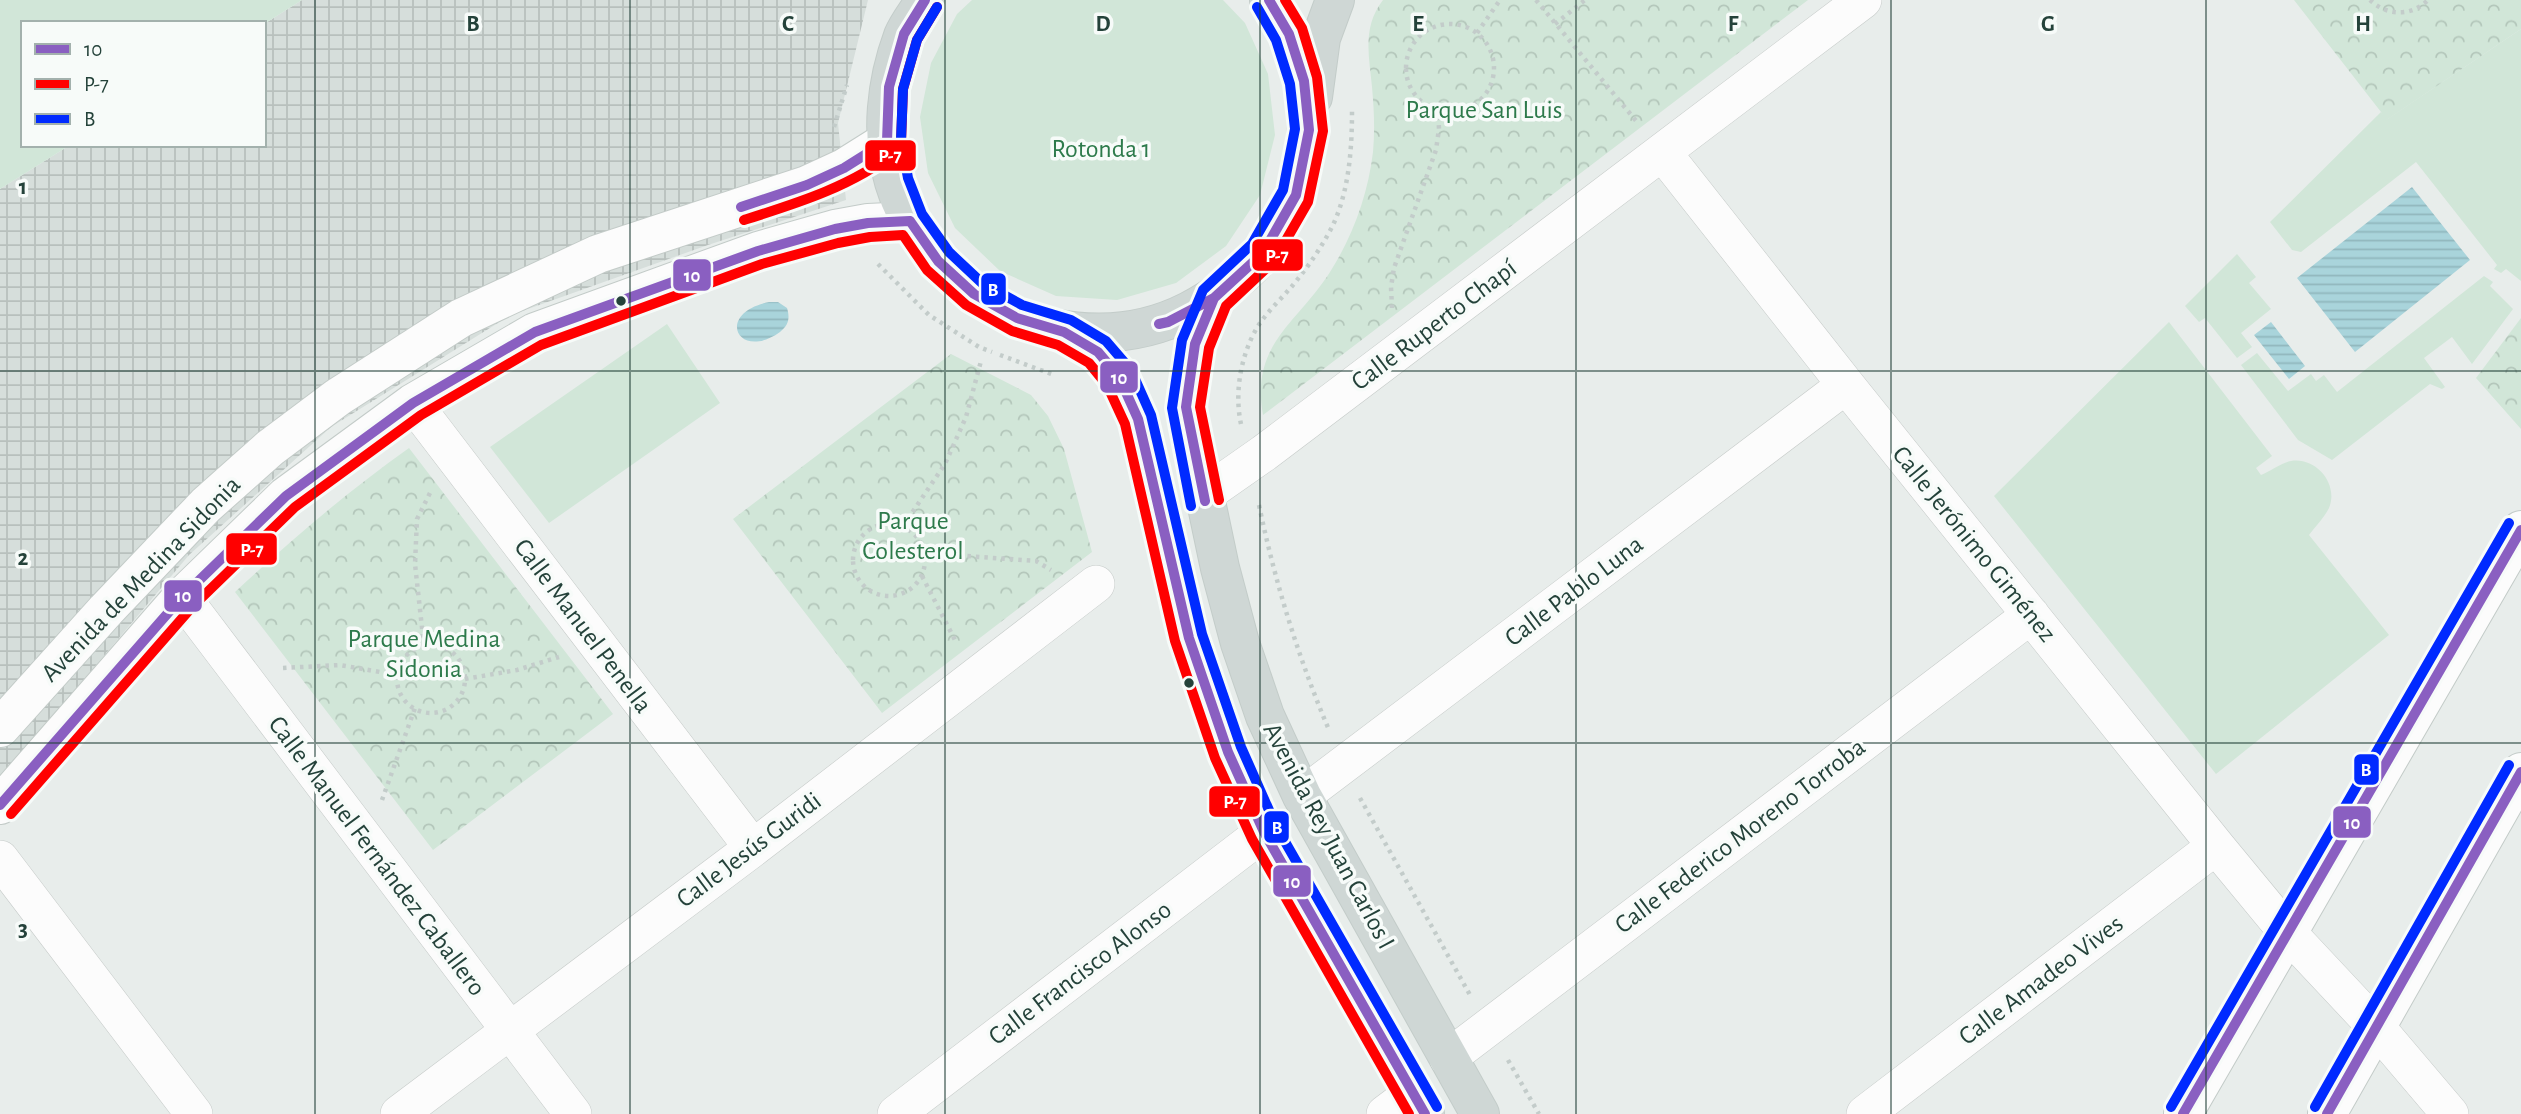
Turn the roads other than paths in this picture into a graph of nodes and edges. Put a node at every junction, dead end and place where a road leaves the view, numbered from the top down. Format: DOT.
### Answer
graph roads {
  1 [pos="925,0"];
  2 [pos="1269,0"];
  3 [pos="1335,0"];
  4 [pos="1863,0"];
  5 [pos="1309,130"];
  6 [pos="887,141"];
  7 [pos="1663,153"];
  8 [pos="910,221"];
  9 [pos="1214,298"];
  10 [pos="1064,332"];
  11 [pos="1846,385"];
  12 [pos="413,403"];
  13 [pos="1204,495"];
  14 [pos="2521,530"];
  15 [pos="1091,588"];
  16 [pos="182,597"];
  17 [pos="2031,615"];
  18 [pos="0,728"];
  19 [pos="2521,772"];
  20 [pos="1302,796"];
  21 [pos="0,805"];
  22 [pos="1265,832"];
  23 [pos="2216,846"];
  24 [pos="753,848"];
  25 [pos="0,859"];
  26 [pos="2287,932"];
  27 [pos="2377,1028"];
  28 [pos="510,1031"];
  29 [pos="1448,1058"];
  30 [pos="1407,1107"];
  31 [pos="194,1114"];
  32 [pos="399,1114"];
  33 [pos="573,1114"];
  34 [pos="896,1114"];
  35 [pos="1480,1114"];
  36 [pos="1865,1114"];
  37 [pos="2183,1114"];
  38 [pos="2327,1114"];
  39 [pos="2450,1114"];
  1 -- 6 [label="main road"];
  2 -- 5 [label="main road"];
  3 -- 5 [label="main road"];
  4 -- 7 [label="street, Calle Ruperto Chapí"];
  5 -- 9 [label="main road"];
  6 -- 8 [label="main road"];
  6 -- 18 [label="main road, Avenida de Medina Sidonia"];
  7 -- 11 [label="street, Calle Jerónimo Giménez"];
  7 -- 13 [label="street, Calle Ruperto Chapí"];
  8 -- 10 [label="main road"];
  8 -- 12 [label="main road, Avenida de Medina Sidonia"];
  9 -- 10 [label="main road"];
  9 -- 13 [label="main road, Avenida Rey Juan Carlos I"];
  10 -- 22 [label="main road, Avenida Rey Juan Carlos I"];
  11 -- 17 [label="street, Calle Jerónimo Giménez"];
  11 -- 20 [label="street, Calle Pablo Luna"];
  12 -- 16 [label="main road, Avenida de Medina Sidonia"];
  12 -- 24 [label="street, Calle Manuel Penella"];
  13 -- 20 [label="main road, Avenida Rey Juan Carlos I"];
  14 -- 26 [label="main road"];
  15 -- 24 [label="street, Calle Jesús Guridi"];
  16 -- 21 [label="main road, Avenida de Medina Sidonia"];
  16 -- 28 [label="street, Calle Manuel Fernández Caballero"];
  17 -- 23 [label="street, Calle Jerónimo Giménez"];
  17 -- 29 [label="street, Calle Federico Moreno Torroba"];
  19 -- 27 [label="main road"];
  20 -- 29 [label="main road, Avenida Rey Juan Carlos I"];
  22 -- 30 [label="main road, Avenida Rey Juan Carlos I"];
  22 -- 34 [label="street, Calle Francisco Alonso"];
  23 -- 26 [label="street, Calle Jerónimo Giménez"];
  23 -- 36 [label="street, Calle Amadeo Vives"];
  24 -- 28 [label="street, Calle Jesús Guridi"];
  25 -- 31 [label="street"];
  26 -- 27 [label="street, Calle Jerónimo Giménez"];
  26 -- 37 [label="main road"];
  27 -- 38 [label="main road"];
  27 -- 39 [label="street, Calle Jerónimo Giménez"];
  28 -- 32 [label="street, Calle Jesús Guridi"];
  28 -- 33 [label="street, Calle Manuel Fernández Caballero"];
  29 -- 35 [label="main road, Avenida Rey Juan Carlos I"];
}
